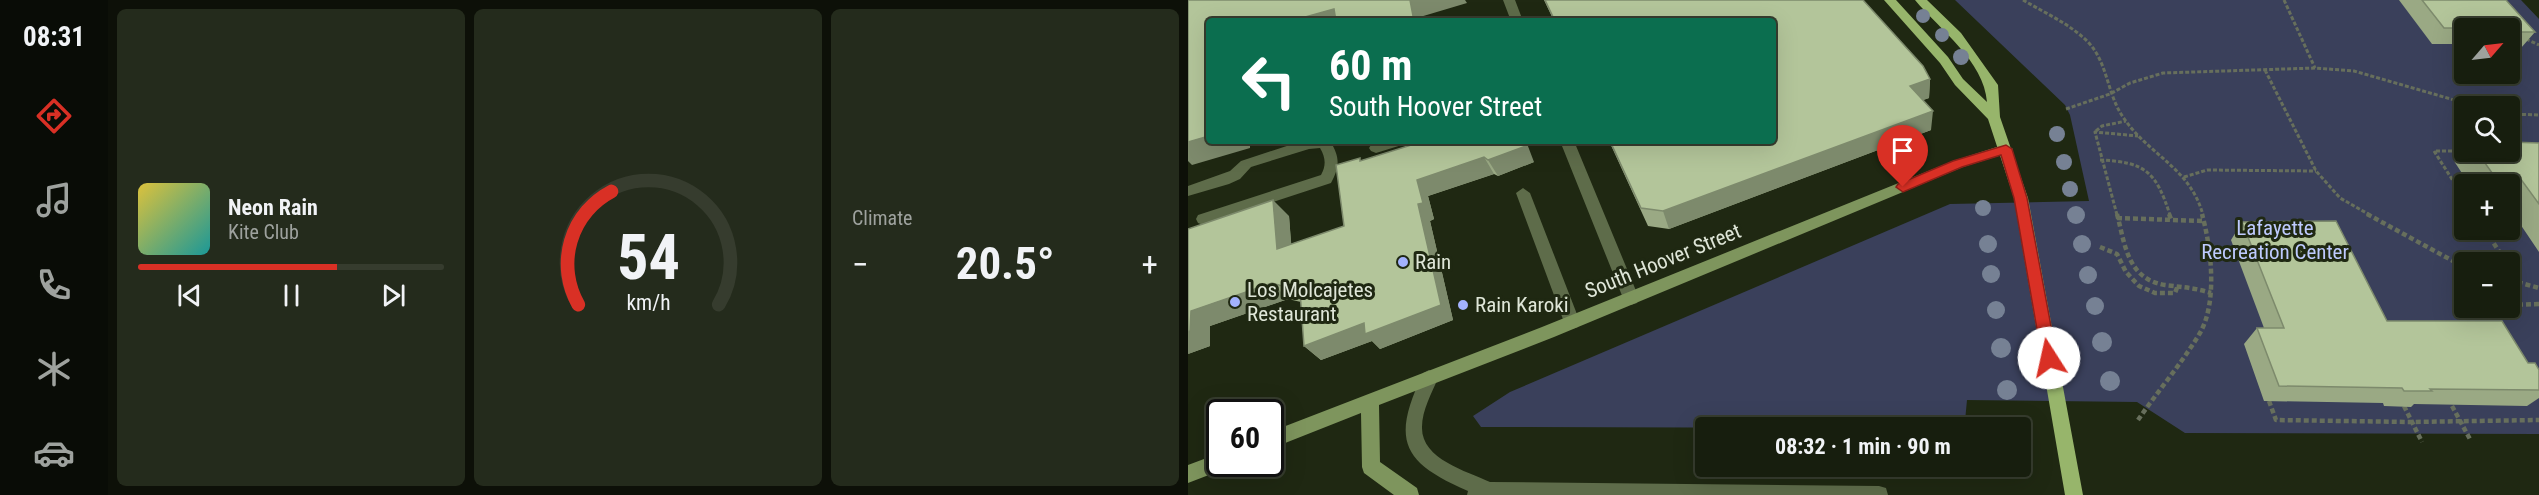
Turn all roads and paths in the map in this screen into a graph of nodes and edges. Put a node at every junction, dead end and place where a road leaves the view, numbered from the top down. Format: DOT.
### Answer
graph roads {
  1 [pos="1509,0"];
  2 [pos="1890,0"];
  3 [pos="1921,0"];
  4 [pos="2023,0"];
  5 [pos="2284,0"];
  6 [pos="1516,18"];
  7 [pos="2520,36"];
  8 [pos="2539,45"];
  9 [pos="2315,68"];
  10 [pos="2265,70"];
  11 [pos="2110,94"];
  12 [pos="2454,100"];
  13 [pos="2066,109"];
  14 [pos="2520,114"];
  15 [pos="2539,115"];
  16 [pos="1994,117"];
  17 [pos="2126,121"];
  18 [pos="2095,132"];
  19 [pos="2139,135"];
  20 [pos="1308,144"];
  21 [pos="1325,144"];
  22 [pos="1390,144"];
  23 [pos="1568,144"];
  24 [pos="1376,148"];
  25 [pos="2006,149"];
  26 [pos="2454,151"];
  27 [pos="2100,160"];
  28 [pos="2316,171"];
  29 [pos="2184,177"];
  30 [pos="2454,182"];
  31 [pos="1188,191"];
  32 [pos="1523,193"];
  33 [pos="2117,218"];
  34 [pos="1203,219"];
  35 [pos="2171,219"];
  36 [pos="2203,221"];
  37 [pos="2100,247"];
  38 [pos="2454,262"];
  39 [pos="2520,283"];
  40 [pos="2178,285"];
  41 [pos="2539,288"];
  42 [pos="2211,293"];
  43 [pos="1631,298"];
  44 [pos="2539,304"];
  45 [pos="2520,305"];
  46 [pos="2491,318"];
  47 [pos="1572,322"];
  48 [pos="2497,328"];
  49 [pos="1429,378"];
  50 [pos="2269,401"];
  51 [pos="1370,402"];
  52 [pos="2404,406"];
  53 [pos="2452,406"];
  54 [pos="2138,420"];
  55 [pos="2539,420"];
  56 [pos="2462,421"];
  57 [pos="2412,422"];
  58 [pos="1284,436"];
  59 [pos="2471,441"];
  60 [pos="2422,442"];
  61 [pos="1206,467"];
  62 [pos="1188,474"];
  63 [pos="1483,493"];
  64 [pos="1731,494"];
  65 [pos="1410,495"];
  66 [pos="1879,495"];
  67 [pos="2074,495"];
  1 -- 6 [label="street"];
  2 -- 16 [label="main road"];
  3 -- 16 [label="main road"];
  4 -- 11 [label="path"];
  5 -- 9 [label="path"];
  7 -- 8 [label="path"];
  9 -- 10 [label="path"];
  9 -- 12 [label="path"];
  10 -- 11 [label="path"];
  10 -- 28 [label="path"];
  11 -- 13 [label="path"];
  11 -- 17 [label="path"];
  14 -- 15 [label="path"];
  16 -- 25 [label="main road"];
  17 -- 18 [label="path"];
  17 -- 19 [label="path"];
  18 -- 19 [label="path"];
  18 -- 27 [label="path"];
  19 -- 29 [label="path"];
  20 -- 31 [label="street"];
  21 -- 34 [label="street"];
  22 -- 24 [label="street"];
  23 -- 43 [label="street"];
  25 -- 43 [label="main road, South Hoover Street"];
  25 -- 67 [label="main road"];
  26 -- 30 [label="path"];
  27 -- 33 [label="path"];
  27 -- 35 [label="path"];
  28 -- 29 [label="path"];
  28 -- 38 [label="path"];
  29 -- 36 [label="path"];
  32 -- 47 [label="street"];
  33 -- 35 [label="path"];
  33 -- 40 [label="path"];
  35 -- 36 [label="path"];
  36 -- 42 [label="path"];
  37 -- 40 [label="path"];
  39 -- 41 [label="path"];
  40 -- 42 [label="path"];
  42 -- 54 [label="path"];
  43 -- 47 [label="main road, South Hoover Street"];
  44 -- 45 [label="path"];
  46 -- 48 [label="path"];
  47 -- 49 [label="main road, South Hoover Street"];
  49 -- 51 [label="main road, South Hoover Street"];
  49 -- 63 [label="street"];
  50 -- 57 [label="path"];
  51 -- 58 [label="main road, South Hoover Street"];
  51 -- 65 [label="main road"];
  52 -- 57 [label="path"];
  53 -- 56 [label="path"];
  55 -- 56 [label="path"];
  56 -- 57 [label="path"];
  56 -- 59 [label="path"];
  57 -- 60 [label="path"];
  61 -- 62 [label="main road"];
  63 -- 64 [label="street"];
  64 -- 66 [label="street"];
}
